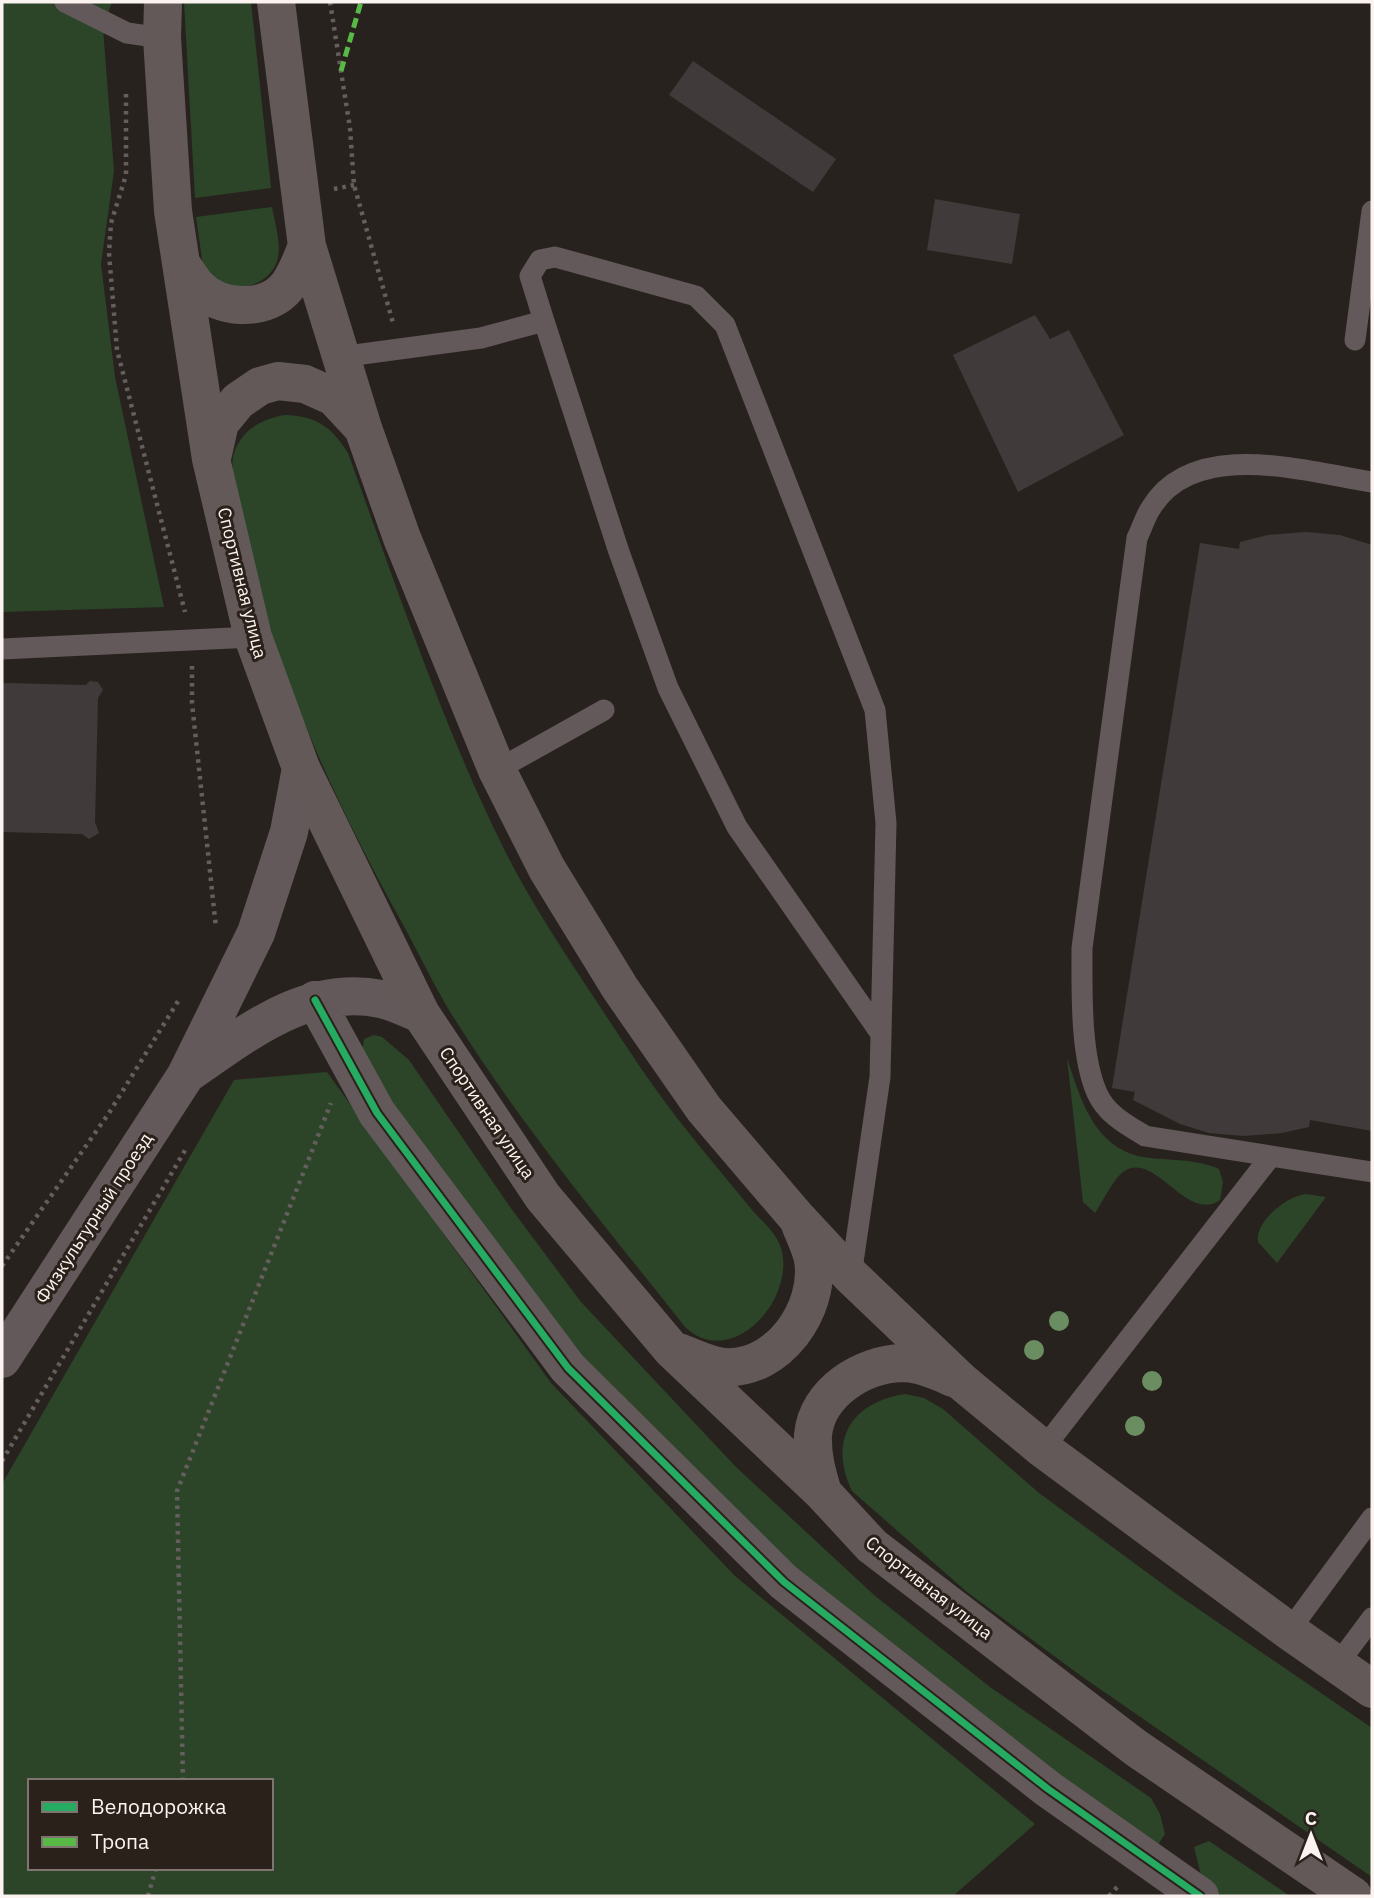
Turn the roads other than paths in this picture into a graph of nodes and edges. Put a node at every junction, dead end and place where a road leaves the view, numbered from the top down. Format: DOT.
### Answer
graph roads {
  1 [pos="65,2"];
  2 [pos="276,2"];
  3 [pos="151,24"];
  4 [pos="1372,211"];
  5 [pos="307,246"];
  6 [pos="181,265"];
  7 [pos="544,321"];
  8 [pos="1355,340"];
  9 [pos="340,357"];
  10 [pos="363,428"];
  11 [pos="211,459"];
  12 [pos="1372,482"];
  13 [pos="253,637"];
  14 [pos="2,649"];
  15 [pos="604,710"];
  16 [pos="301,768"];
  17 [pos="496,770"];
  18 [pos="315,1000"];
  19 [pos="421,1014"];
  20 [pos="881,1034"];
  21 [pos="186,1075"];
  22 [pos="1271,1156"];
  23 [pos="1372,1172"];
  24 [pos="798,1219"];
  25 [pos="851,1276"];
  26 [pos="673,1350"];
  27 [pos="2,1359"];
  28 [pos="962,1382"];
  29 [pos="1043,1449"];
  30 [pos="823,1493"];
  31 [pos="1372,1518"];
  32 [pos="1372,1618"];
  33 [pos="1289,1632"];
  34 [pos="1337,1665"];
  35 [pos="1372,1689"];
  36 [pos="1200,1896"];
  37 [pos="1353,1896"];
  1 -- 3 [label="lane"];
  2 -- 5 [label="main road"];
  3 -- 6 [label="main road, Спортивная улица"];
  4 -- 8 [label="lane"];
  5 -- 6 [label="main road"];
  5 -- 9 [label="main road"];
  6 -- 11 [label="main road, Спортивная улица"];
  7 -- 9 [label="lane"];
  7 -- 20 [label="lane"];
  7 -- 20 [label="lane"];
  9 -- 10 [label="main road"];
  10 -- 11 [label="main road"];
  10 -- 17 [label="main road"];
  11 -- 13 [label="main road, Спортивная улица"];
  12 -- 22 [label="lane"];
  13 -- 14 [label="lane"];
  13 -- 16 [label="main road, Спортивная улица"];
  15 -- 17 [label="lane"];
  16 -- 19 [label="main road, Спортивная улица"];
  16 -- 21 [label="street, Физкультурный проезд"];
  17 -- 24 [label="main road"];
  18 -- 19 [label="street"];
  18 -- 21 [label="street"];
  18 -- 36 [label="street"];
  19 -- 26 [label="main road, Спортивная улица"];
  20 -- 25 [label="lane"];
  21 -- 27 [label="street, Физкультурный проезд"];
  22 -- 23 [label="lane"];
  22 -- 29 [label="lane"];
  24 -- 25 [label="main road"];
  24 -- 26 [label="main road"];
  25 -- 28 [label="main road"];
  26 -- 30 [label="main road, Спортивная улица"];
  28 -- 29 [label="main road"];
  28 -- 30 [label="main road"];
  29 -- 33 [label="main road"];
  30 -- 37 [label="main road, Спортивная улица"];
  31 -- 33 [label="lane"];
  32 -- 34 [label="lane"];
  33 -- 34 [label="main road"];
  34 -- 35 [label="main road"];
}
